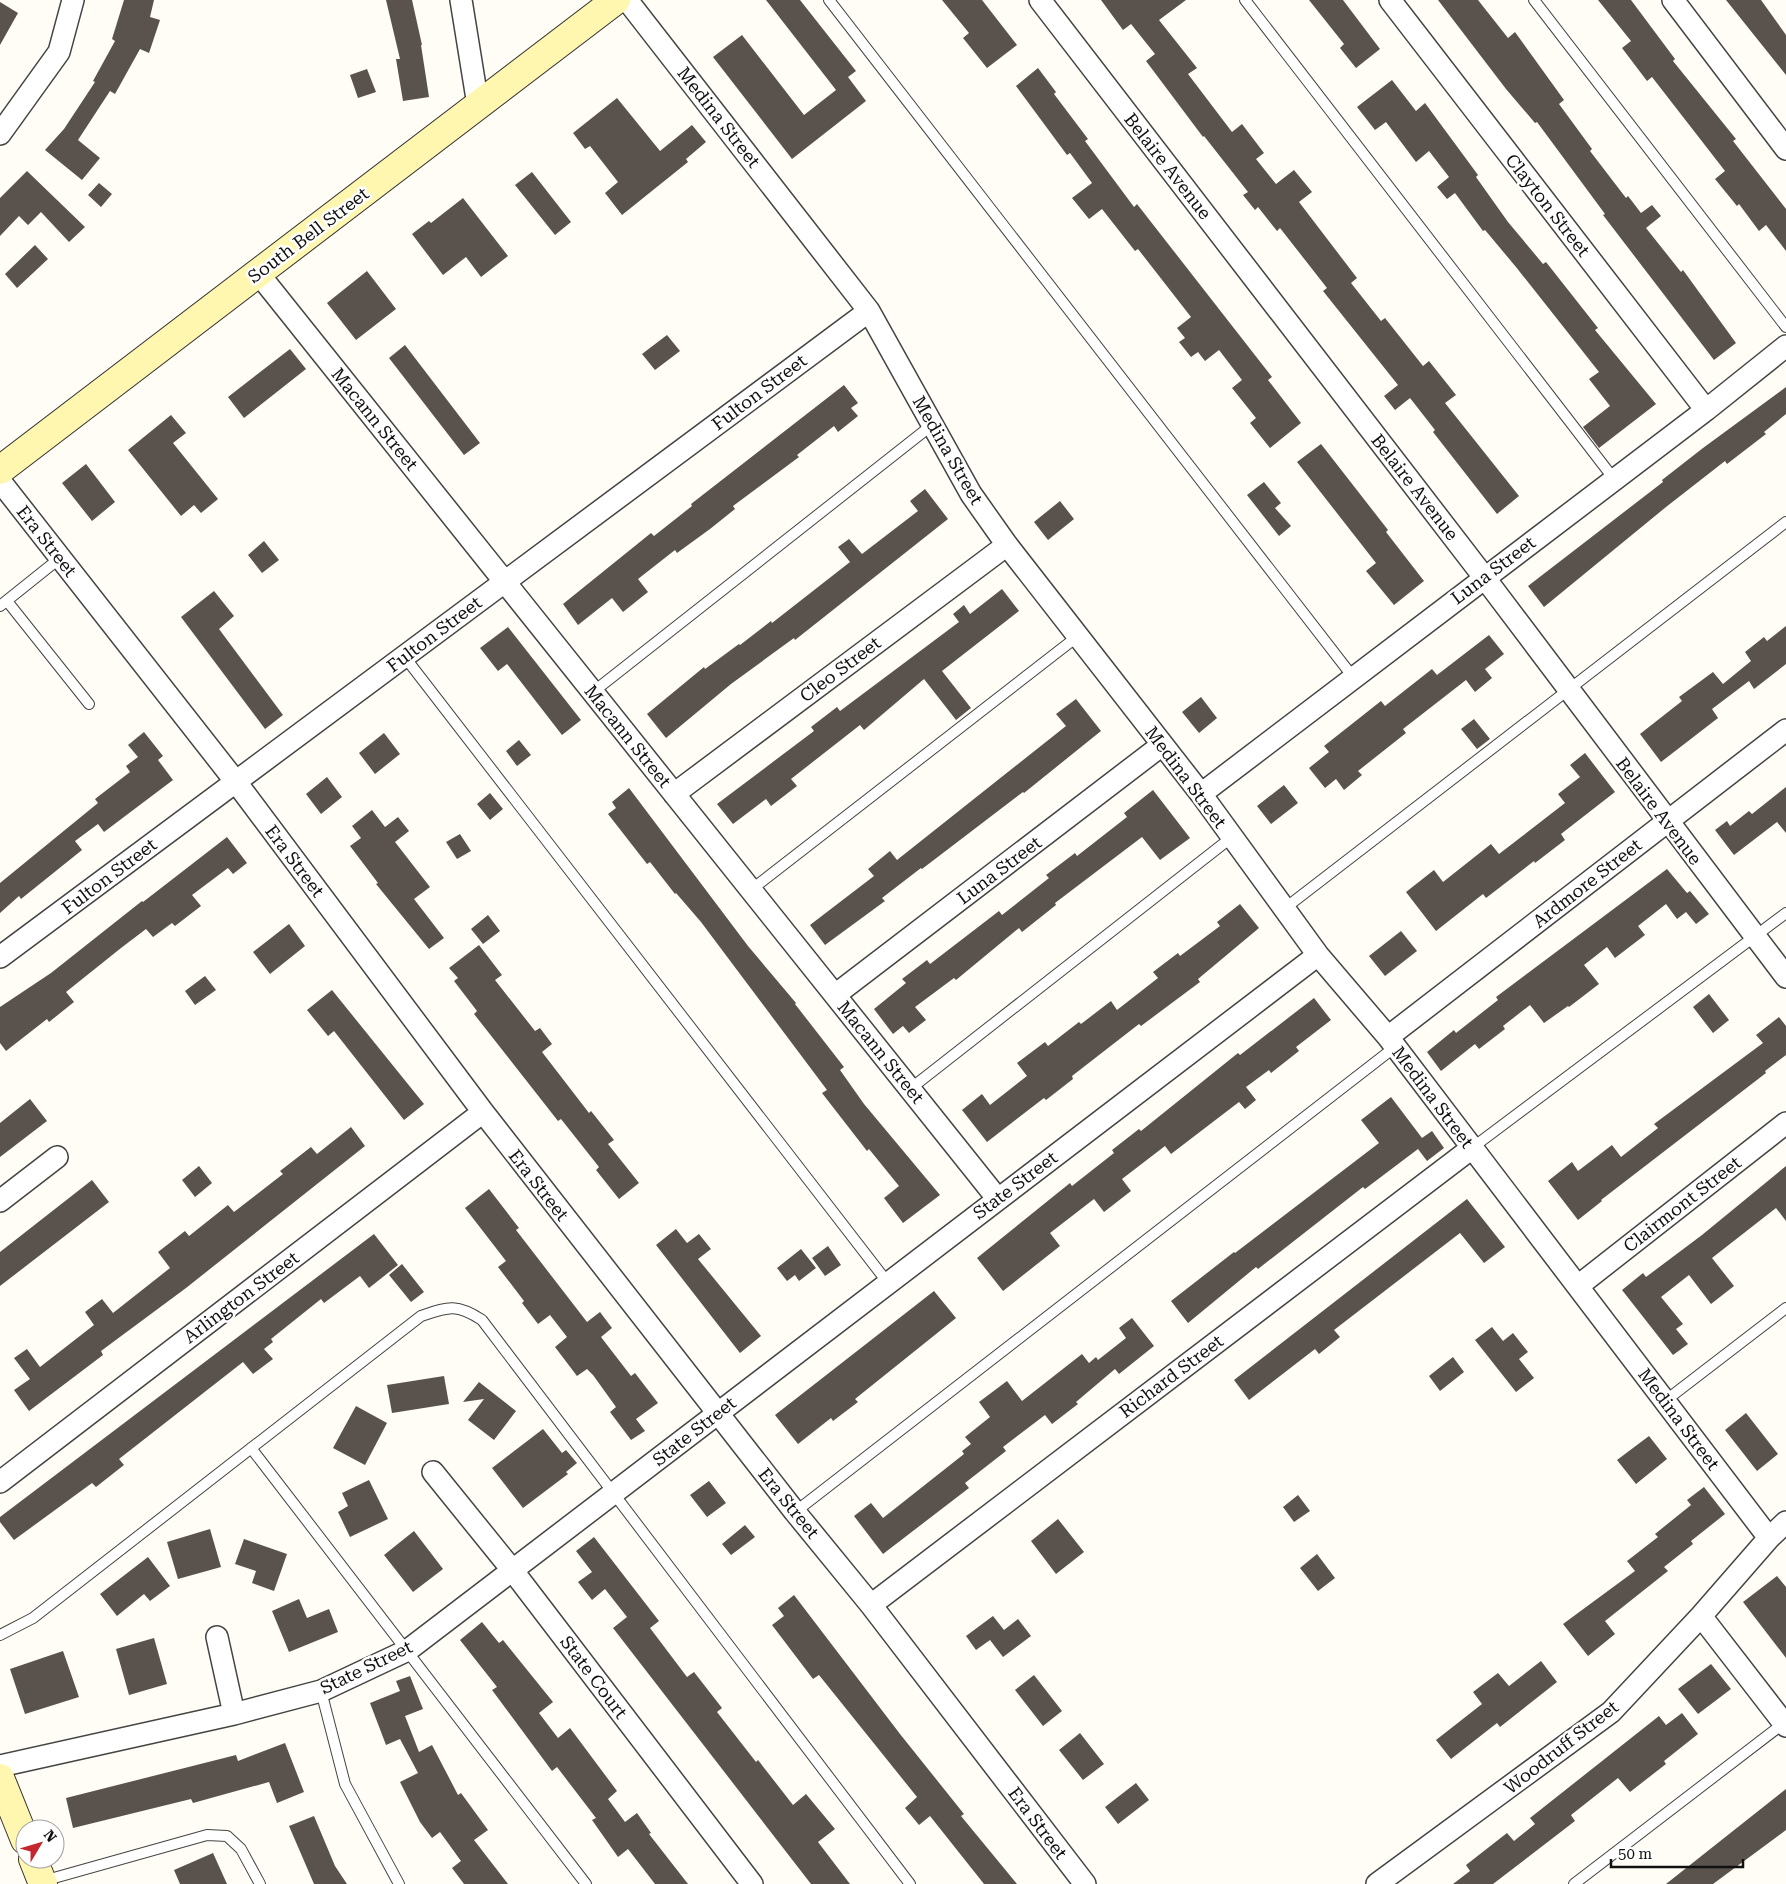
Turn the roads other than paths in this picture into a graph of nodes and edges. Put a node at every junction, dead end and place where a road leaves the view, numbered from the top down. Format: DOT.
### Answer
graph roads {
  1 [pos="73,0"];
  2 [pos="461,0"];
  3 [pos="616,0"];
  4 [pos="627,0"];
  5 [pos="829,0"];
  6 [pos="1040,0"];
  7 [pos="1245,0"];
  8 [pos="1390,0"];
  9 [pos="1534,0"];
  10 [pos="1673,0"];
  11 [pos="478,105"];
  12 [pos="0,134"];
  13 [pos="1786,149"];
  14 [pos="258,273"];
  15 [pos="869,311"];
  16 [pos="1786,327"];
  17 [pos="1786,346"];
  18 [pos="1706,410"];
  19 [pos="932,425"];
  20 [pos="0,470"];
  21 [pos="1614,479"];
  22 [pos="0,481"];
  23 [pos="1786,522"];
  24 [pos="1007,545"];
  25 [pos="60,558"];
  26 [pos="1484,577"];
  27 [pos="505,582"];
  28 [pos="3,604"];
  29 [pos="1078,636"];
  30 [pos="404,656"];
  31 [pos="1353,677"];
  32 [pos="1568,690"];
  33 [pos="593,692"];
  34 [pos="89,704"];
  35 [pos="1786,730"];
  36 [pos="1162,745"];
  37 [pos="236,782"];
  38 [pos="674,794"];
  39 [pos="1201,794"];
  40 [pos="1667,821"];
  41 [pos="1232,837"];
  42 [pos="751,890"];
  43 [pos="1284,909"];
  44 [pos="1786,913"];
  45 [pos="1755,937"];
  46 [pos="1318,954"];
  47 [pos="0,957"];
  48 [pos="1786,978"];
  49 [pos="835,995"];
  50 [pos="1392,1042"];
  51 [pos="910,1089"];
  52 [pos="483,1112"];
  53 [pos="1786,1123"];
  54 [pos="1472,1148"];
  55 [pos="57,1157"];
  56 [pos="997,1198"];
  57 [pos="0,1201"];
  58 [pos="888,1283"];
  59 [pos="1578,1286"];
  60 [pos="1786,1308"];
  61 [pos="1665,1401"];
  62 [pos="717,1413"];
  63 [pos="251,1448"];
  64 [pos="433,1472"];
  65 [pos="0,1482"];
  66 [pos="614,1493"];
  67 [pos="795,1512"];
  68 [pos="1786,1522"];
  69 [pos="1769,1538"];
  70 [pos="513,1571"];
  71 [pos="871,1605"];
  72 [pos="1701,1616"];
  73 [pos="0,1635"];
  74 [pos="218,1637"];
  75 [pos="408,1650"];
  76 [pos="321,1691"];
  77 [pos="234,1714"];
  78 [pos="1785,1724"];
  79 [pos="0,1766"];
  80 [pos="0,1778"];
  81 [pos="17,1819"];
  82 [pos="39,1875"];
  83 [pos="260,1884"];
  84 [pos="399,1884"];
  85 [pos="586,1884"];
  86 [pos="752,1884"];
  87 [pos="910,1884"];
  88 [pos="1085,1884"];
  89 [pos="1378,1884"];
  90 [pos="1574,1884"];
  1 -- 12 [label="street"];
  2 -- 11 [label="street"];
  3 -- 11 [label="main road, South Bell Street"];
  4 -- 15 [label="street, Medina Street"];
  5 -- 31 [label="lane"];
  6 -- 26 [label="street, Belaire Avenue"];
  7 -- 21 [label="lane"];
  8 -- 18 [label="street, Clayton Street"];
  9 -- 16 [label="lane"];
  10 -- 13 [label="street"];
  11 -- 14 [label="main road, South Bell Street"];
  14 -- 20 [label="main road, South Bell Street"];
  14 -- 27 [label="street, Macann Street"];
  15 -- 19 [label="street, Medina Street"];
  15 -- 27 [label="street, Fulton Street"];
  17 -- 18 [label="street, Luna Street"];
  18 -- 21 [label="street, Luna Street"];
  19 -- 24 [label="street, Medina Street"];
  19 -- 33 [label="lane"];
  21 -- 26 [label="street, Luna Street"];
  22 -- 25 [label="street, Era Street"];
  23 -- 32 [label="lane"];
  24 -- 29 [label="street, Medina Street"];
  24 -- 38 [label="street, Cleo Street"];
  25 -- 28 [label="lane"];
  25 -- 37 [label="street, Era Street"];
  26 -- 31 [label="street, Luna Street"];
  26 -- 32 [label="street, Belaire Avenue"];
  27 -- 30 [label="street, Fulton Street"];
  27 -- 33 [label="street, Macann Street"];
  28 -- 34 [label="lane"];
  29 -- 36 [label="street, Medina Street"];
  29 -- 42 [label="lane"];
  30 -- 37 [label="street, Fulton Street"];
  30 -- 58 [label="lane"];
  31 -- 39 [label="street, Luna Street"];
  32 -- 40 [label="street, Belaire Avenue"];
  32 -- 43 [label="lane"];
  33 -- 38 [label="street, Macann Street"];
  35 -- 40 [label="street, Ardmore Street"];
  36 -- 39 [label="street, Medina Street"];
  36 -- 49 [label="street, Luna Street"];
  37 -- 47 [label="street, Fulton Street"];
  37 -- 52 [label="street, Era Street"];
  38 -- 42 [label="street, Macann Street"];
  39 -- 41 [label="street, Medina Street"];
  40 -- 45 [label="street, Belaire Avenue"];
  40 -- 50 [label="street, Ardmore Street"];
  41 -- 43 [label="street, Medina Street"];
  41 -- 51 [label="lane"];
  42 -- 49 [label="street, Macann Street"];
  43 -- 46 [label="street, Medina Street"];
  44 -- 45 [label="lane"];
  45 -- 48 [label="street, Belaire Avenue"];
  45 -- 54 [label="lane"];
  46 -- 50 [label="street, Medina Street"];
  46 -- 56 [label="street, State Street"];
  49 -- 51 [label="street, Macann Street"];
  50 -- 54 [label="street, Medina Street"];
  50 -- 67 [label="lane"];
  51 -- 56 [label="street, Macann Street"];
  52 -- 62 [label="street, Era Street"];
  52 -- 65 [label="street, Arlington Street"];
  53 -- 59 [label="street, Clairmont Street"];
  54 -- 59 [label="street, Medina Street"];
  54 -- 71 [label="street, Richard Street"];
  55 -- 57 [label="street"];
  56 -- 58 [label="street, State Street"];
  58 -- 62 [label="street, State Street"];
  59 -- 61 [label="street, Medina Street"];
  60 -- 61 [label="lane"];
  61 -- 69 [label="street, Medina Street"];
  62 -- 66 [label="street, State Street"];
  62 -- 67 [label="street, Era Street"];
  63 -- 66 [label="lane"];
  63 -- 73 [label="lane"];
  63 -- 75 [label="lane"];
  64 -- 70 [label="street, State Court"];
  66 -- 70 [label="street, State Street"];
  66 -- 87 [label="lane"];
  67 -- 71 [label="street, Era Street"];
  68 -- 69 [label="street, Woodruff Street"];
  69 -- 72 [label="street, Woodruff Street"];
  70 -- 75 [label="street, State Street"];
  70 -- 86 [label="street, State Court"];
  71 -- 88 [label="street, Era Street"];
  72 -- 78 [label="street"];
  72 -- 89 [label="street, Woodruff Street"];
  74 -- 77 [label="street"];
  75 -- 76 [label="street, State Street"];
  75 -- 85 [label="lane"];
  76 -- 77 [label="street, State Street"];
  76 -- 84 [label="lane"];
  77 -- 79 [label="street, State Street"];
  78 -- 90 [label="lane"];
  80 -- 81 [label="main road"];
  82 -- 83 [label="lane"];
}
